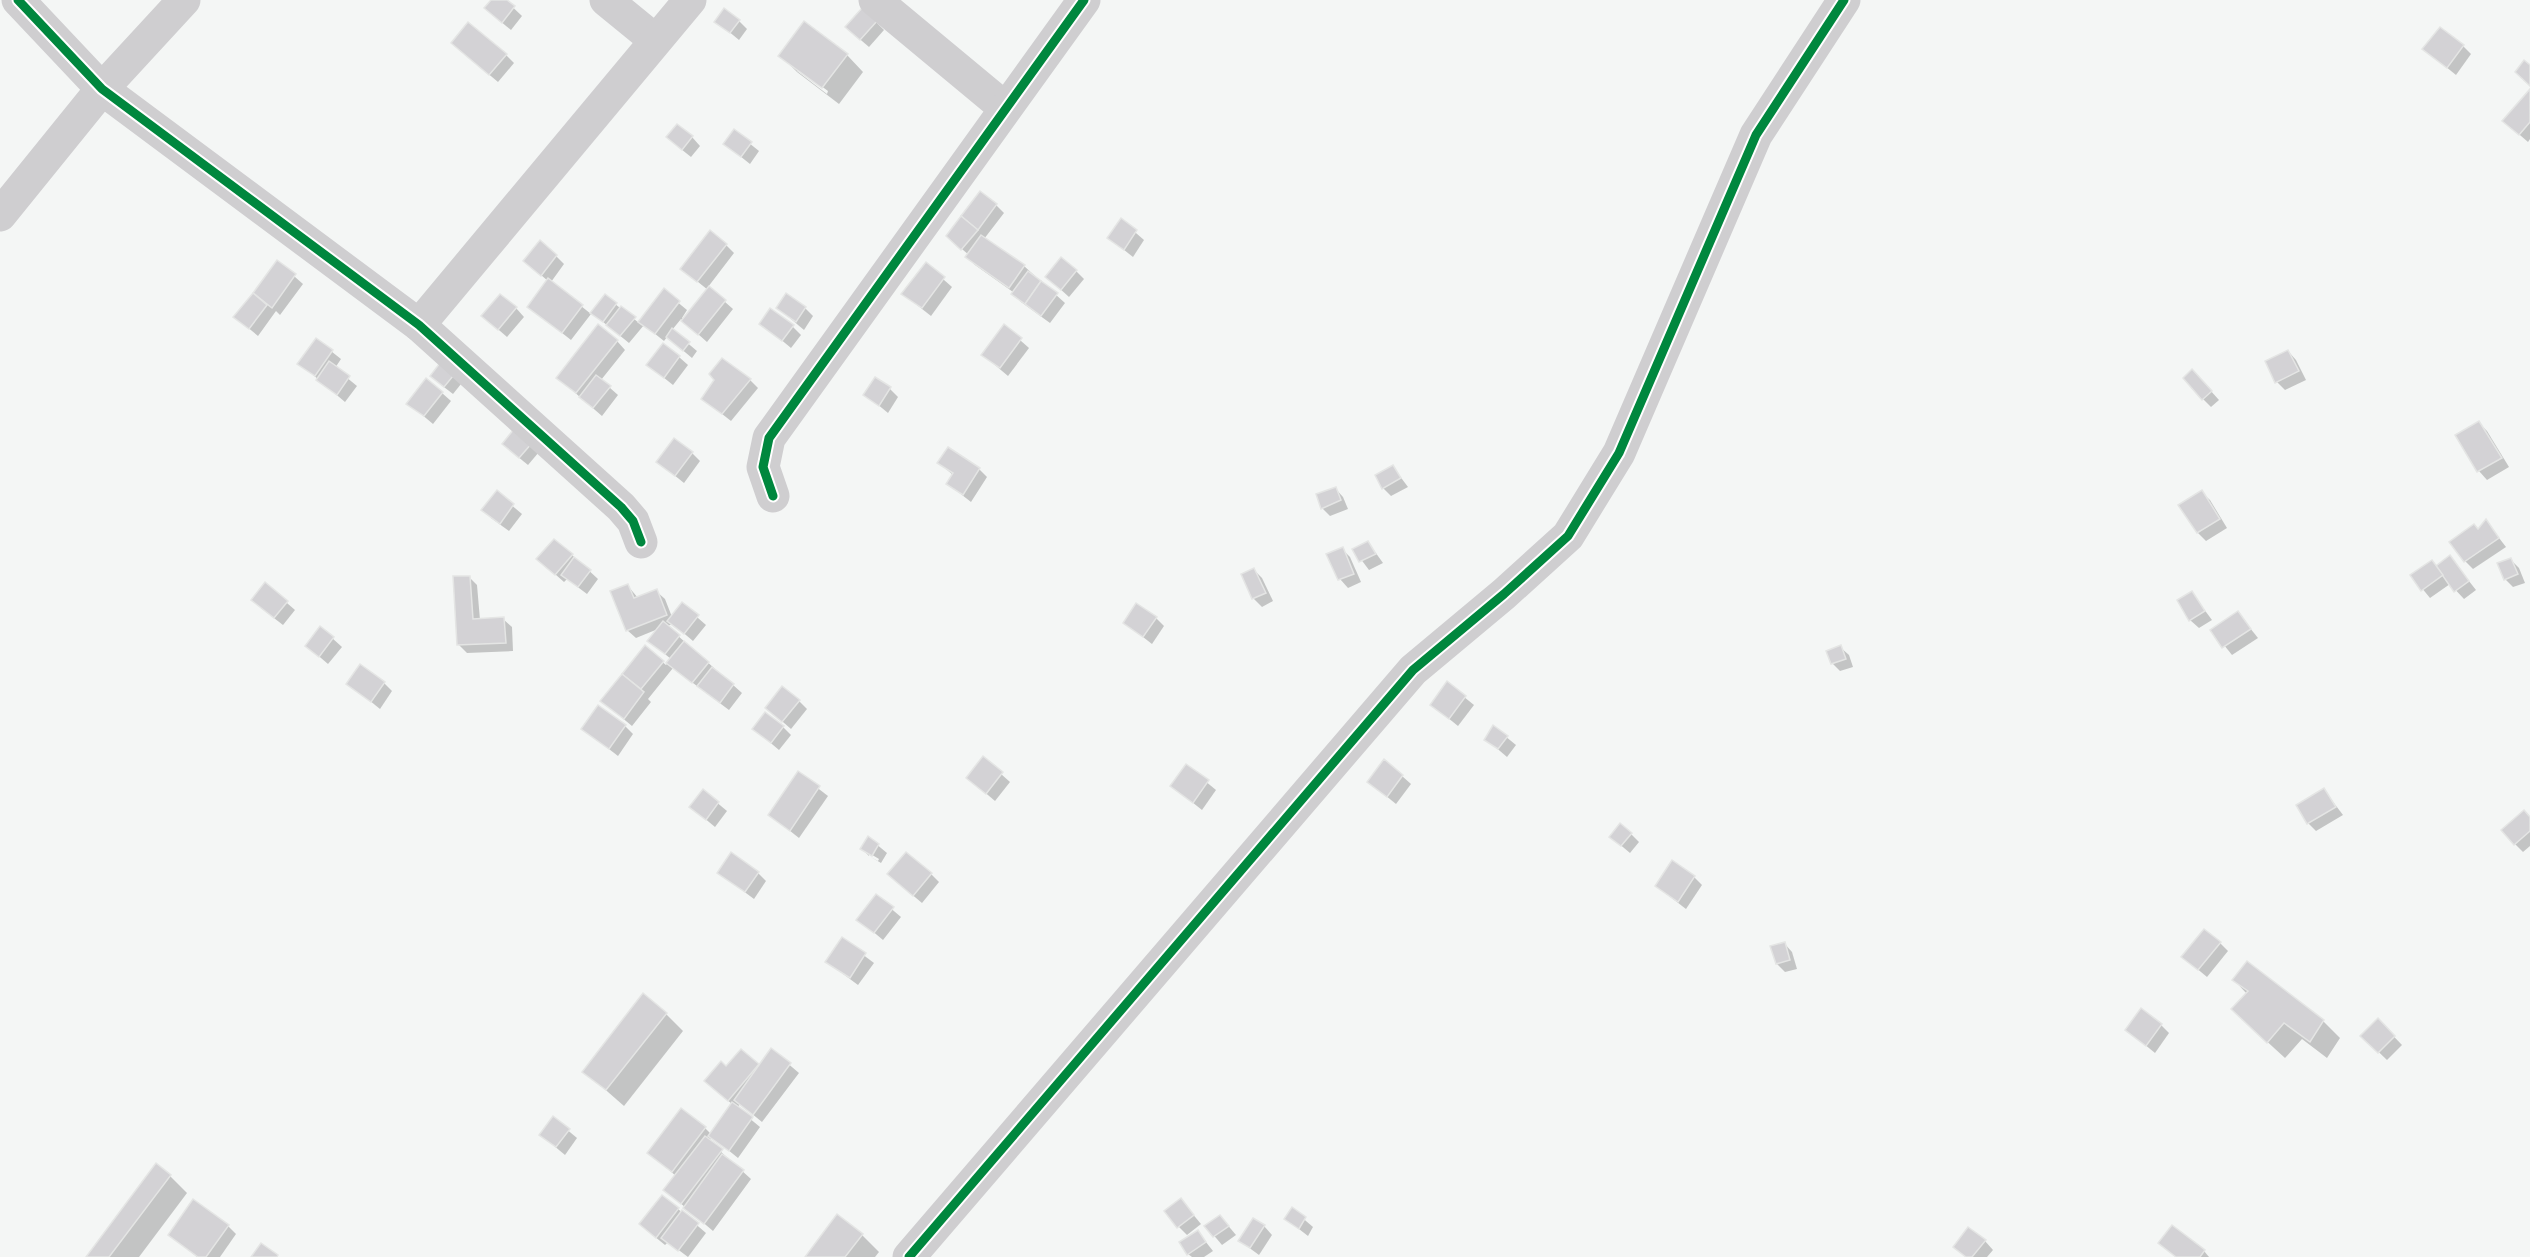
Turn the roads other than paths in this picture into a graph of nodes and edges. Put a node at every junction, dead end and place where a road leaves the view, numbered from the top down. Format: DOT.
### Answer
graph roads {
  1 [pos="18,0"];
  2 [pos="184,0"];
  3 [pos="606,0"];
  4 [pos="690,0"];
  5 [pos="875,0"];
  6 [pos="1084,0"];
  7 [pos="1844,0"];
  8 [pos="655,40"];
  9 [pos="102,89"];
  10 [pos="1005,108"];
  11 [pos="0,215"];
  12 [pos="419,325"];
  13 [pos="773,496"];
  14 [pos="641,542"];
  15 [pos="909,1257"];
  1 -- 9 [label="street"];
  2 -- 9 [label="street"];
  3 -- 8 [label="street"];
  4 -- 8 [label="street"];
  5 -- 10 [label="street"];
  6 -- 10 [label="street"];
  7 -- 15 [label="street"];
  8 -- 12 [label="street"];
  9 -- 11 [label="street"];
  9 -- 12 [label="street"];
  10 -- 13 [label="street"];
  12 -- 14 [label="street"];
}
